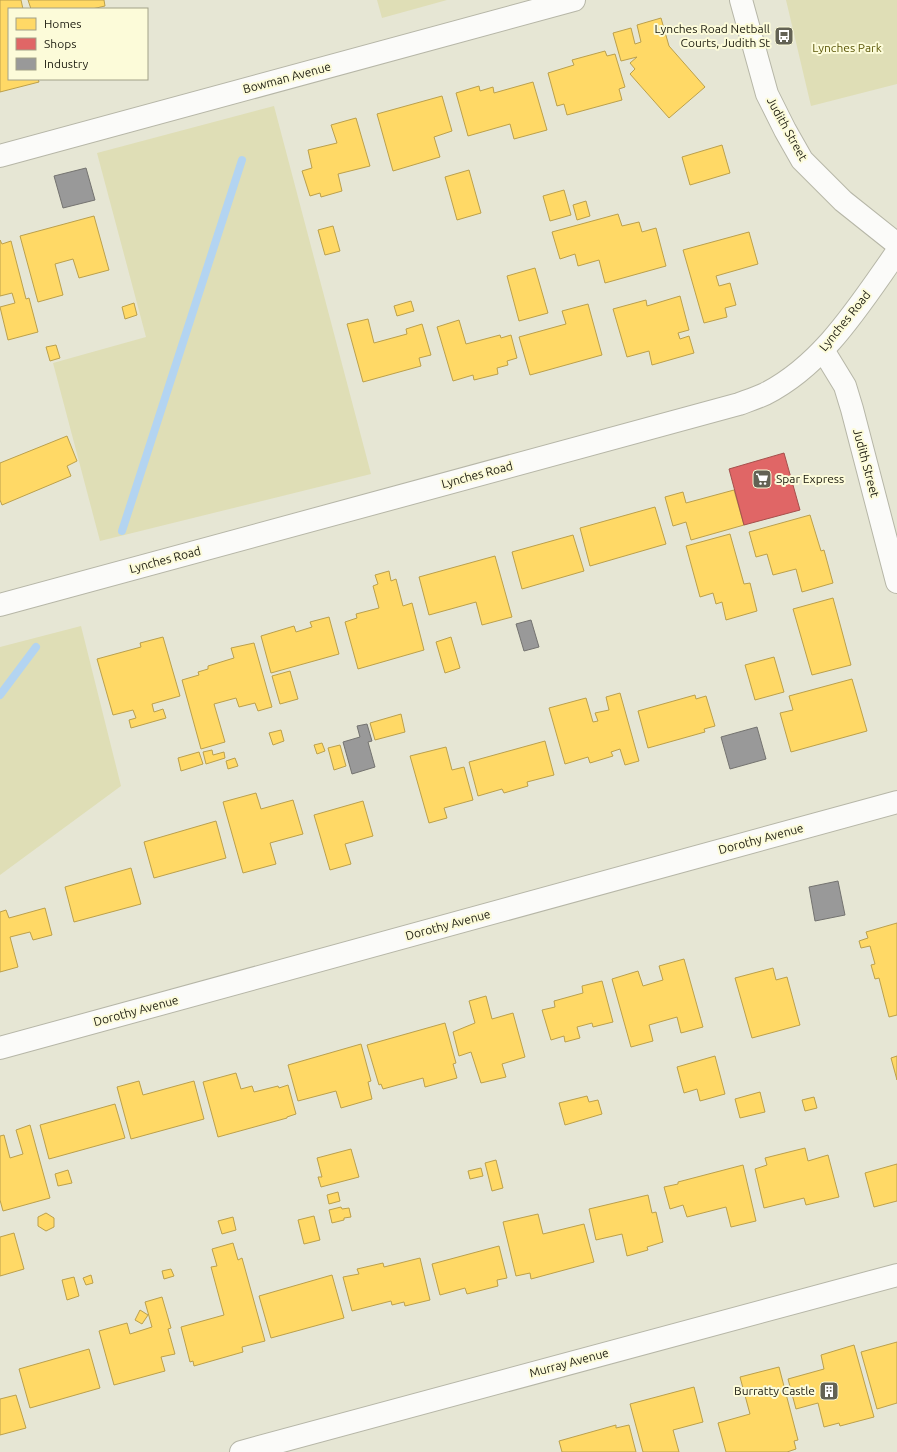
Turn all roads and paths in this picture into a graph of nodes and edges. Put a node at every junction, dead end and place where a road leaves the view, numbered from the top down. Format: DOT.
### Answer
graph roads {
  1 [pos="574,0"];
  2 [pos="741,0"];
  3 [pos="0,156"];
  4 [pos="897,244"];
  5 [pos="897,252"];
  6 [pos="823,350"];
  7 [pos="897,582"];
  8 [pos="0,605"];
  9 [pos="897,802"];
  10 [pos="0,1048"];
  11 [pos="897,1275"];
  12 [pos="241,1452"];
  1 -- 3 [label="street, Bowman Avenue"];
  2 -- 4 [label="street, Judith Street"];
  5 -- 6 [label="street, Lynches Road"];
  6 -- 7 [label="street, Judith Street"];
  6 -- 8 [label="street, Lynches Road"];
  9 -- 10 [label="street, Dorothy Avenue"];
  11 -- 12 [label="street, Murray Avenue"];
}
